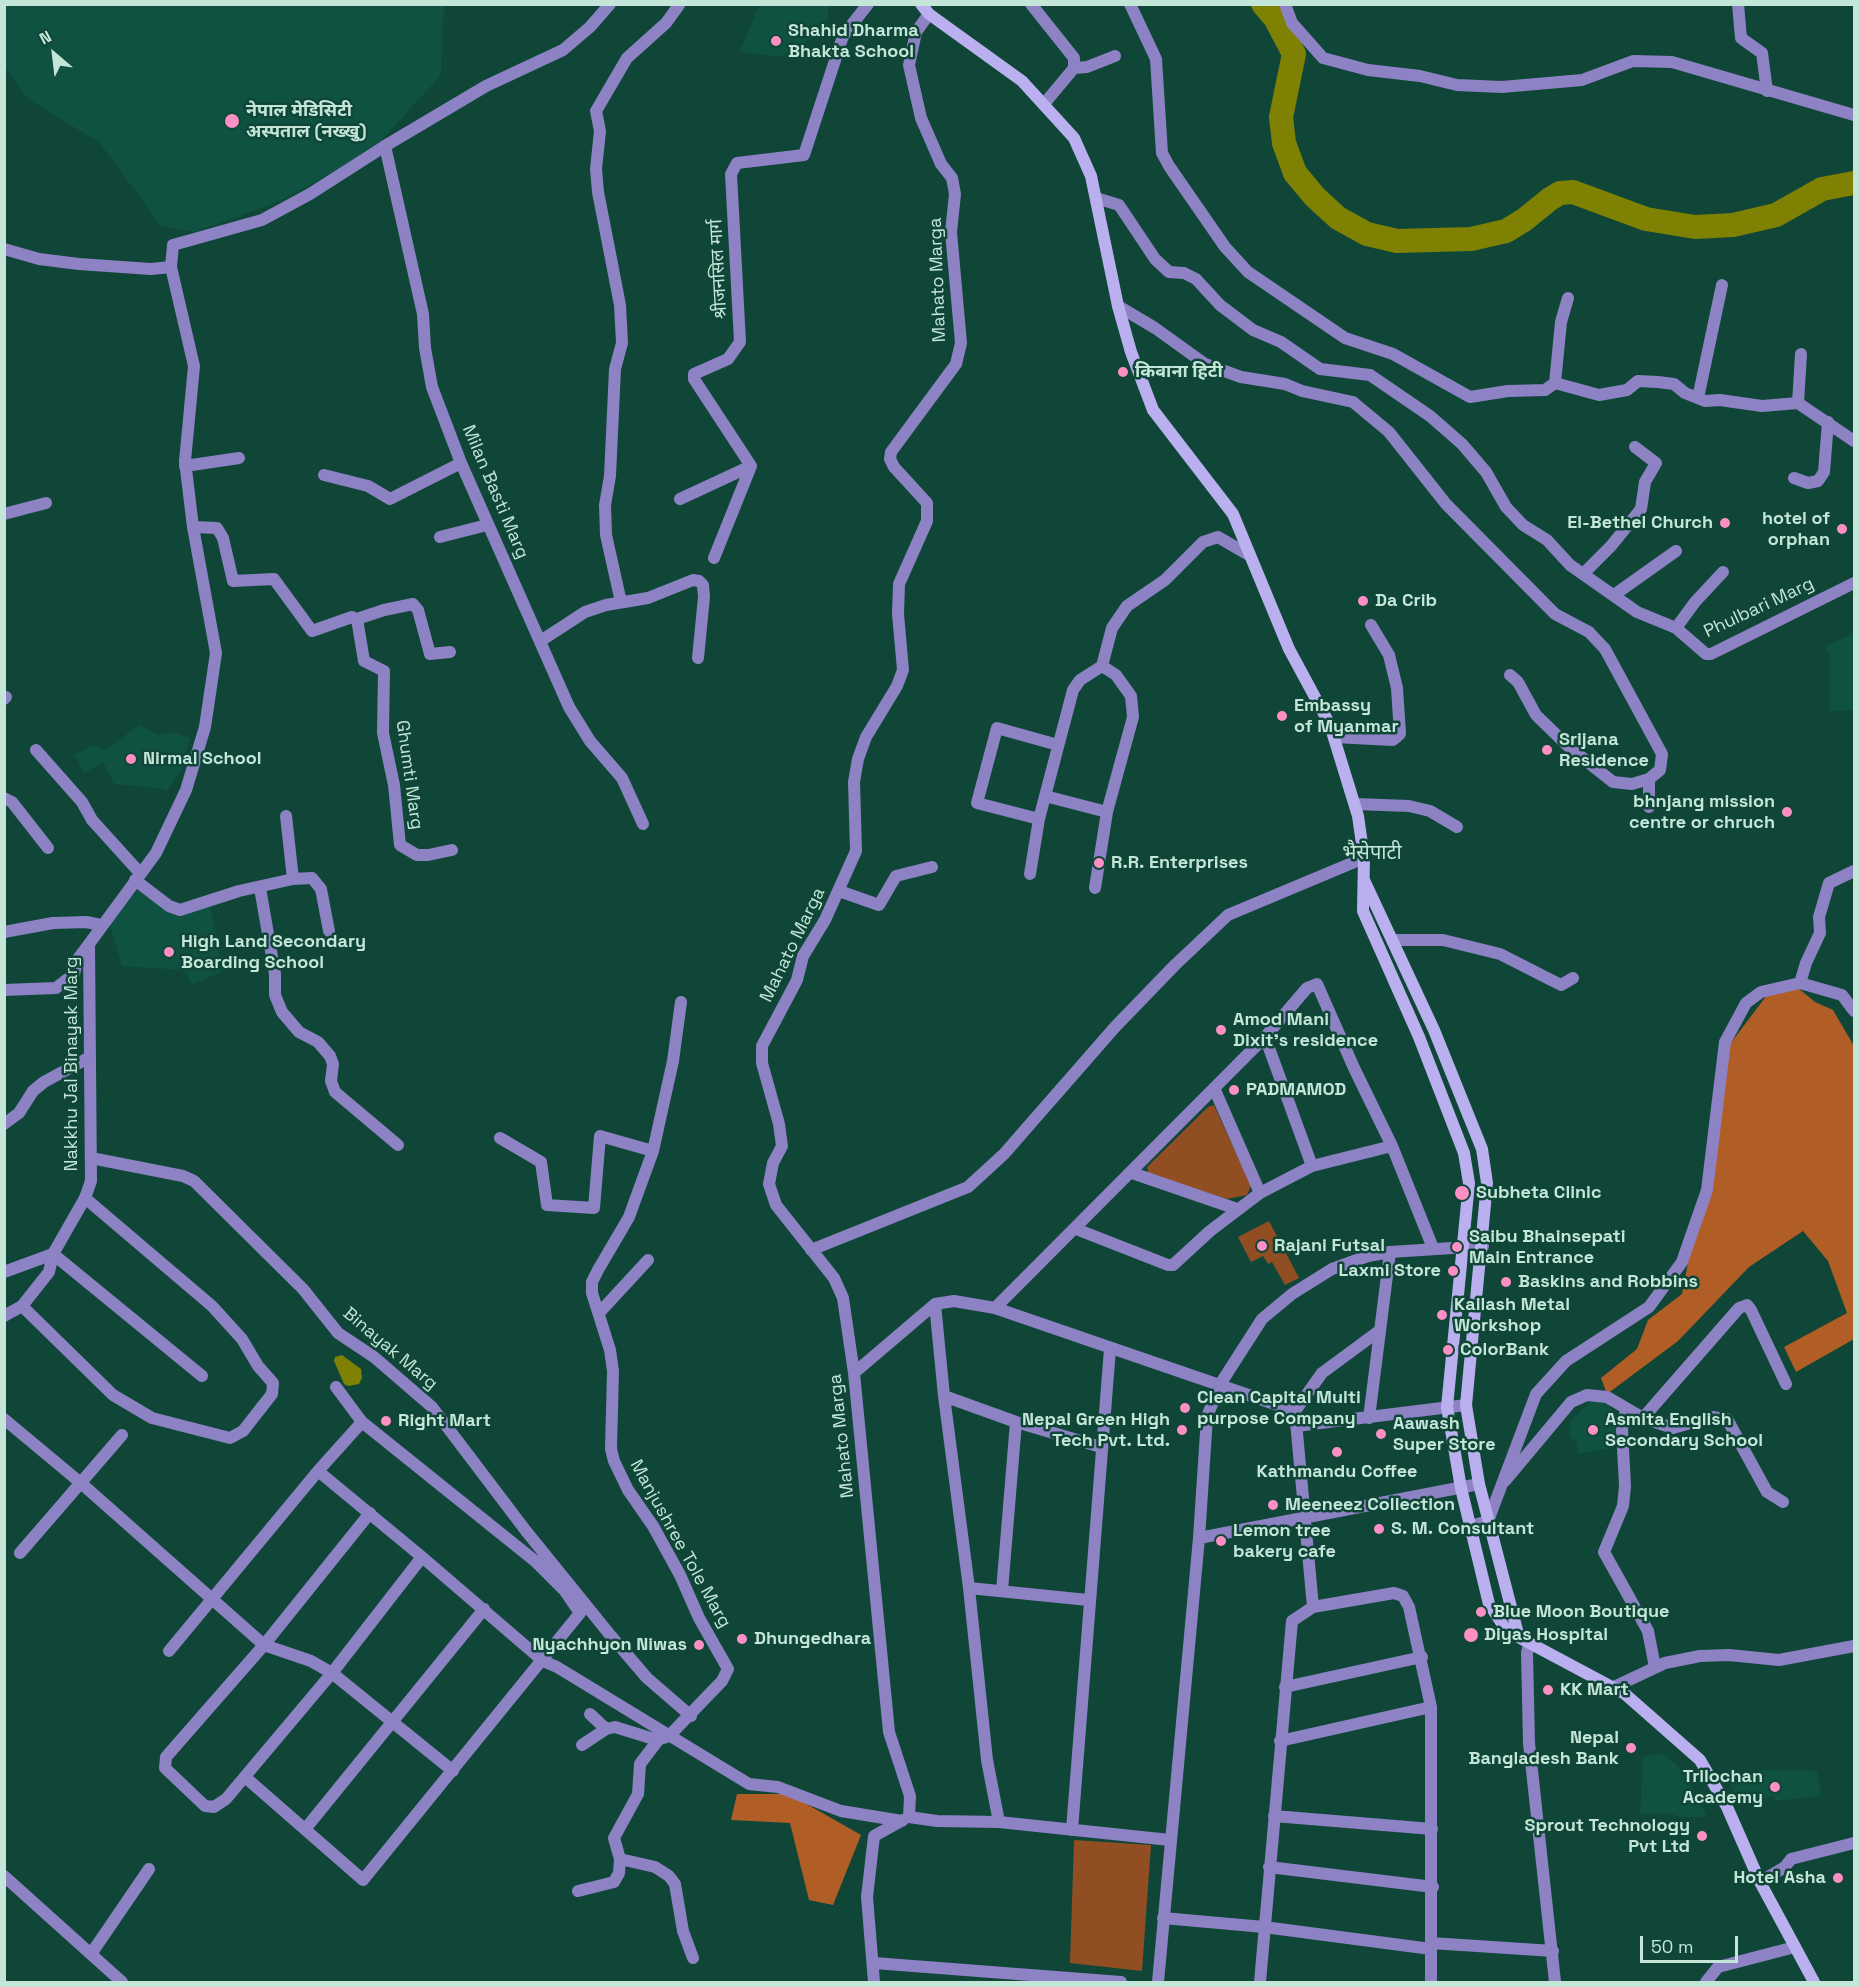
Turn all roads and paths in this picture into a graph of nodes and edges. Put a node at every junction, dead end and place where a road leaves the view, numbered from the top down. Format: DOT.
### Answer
graph roads {
  1 [pos="610,4"];
  2 [pos="868,4"];
  3 [pos="1031,4"];
  4 [pos="1130,4"];
  5 [pos="1285,4"];
  6 [pos="1738,4"];
  7 [pos="679,5"];
  8 [pos="925,9"];
  9 [pos="1115,56"];
  10 [pos="1074,68"];
  11 [pos="1767,91"];
  12 [pos="1044,104"];
  13 [pos="1854,115"];
  14 [pos="385,146"];
  15 [pos="1096,198"];
  16 [pos="4,249"];
  17 [pos="171,267"];
  18 [pos="1722,285"];
  19 [pos="1568,298"];
  20 [pos="1118,306"];
  21 [pos="1802,354"];
  22 [pos="1555,383"];
  23 [pos="1698,398"];
  24 [pos="1798,403"];
  25 [pos="1828,422"];
  26 [pos="1854,441"];
  27 [pos="1635,447"];
  28 [pos="239,458"];
  29 [pos="461,463"];
  30 [pos="185,466"];
  31 [pos="751,466"];
  32 [pos="324,475"];
  33 [pos="1794,478"];
  34 [pos="680,499"];
  35 [pos="46,503"];
  36 [pos="4,514"];
  37 [pos="487,525"];
  38 [pos="193,527"];
  39 [pos="440,537"];
  40 [pos="1676,551"];
  41 [pos="1249,555"];
  42 [pos="714,558"];
  43 [pos="1723,572"];
  44 [pos="1583,574"];
  45 [pos="1854,583"];
  46 [pos="1614,595"];
  47 [pos="621,602"];
  48 [pos="357,619"];
  49 [pos="1371,625"];
  50 [pos="1676,627"];
  51 [pos="542,640"];
  52 [pos="450,652"];
  53 [pos="698,658"];
  54 [pos="1102,666"];
  55 [pos="1510,675"];
  56 [pos="1334,737"];
  57 [pos="1058,745"];
  58 [pos="36,750"];
  59 [pos="1649,779"];
  60 [pos="1045,796"];
  61 [pos="4,798"];
  62 [pos="1354,804"];
  63 [pos="1649,807"];
  64 [pos="1107,812"];
  65 [pos="286,816"];
  66 [pos="1039,819"];
  67 [pos="643,824"];
  68 [pos="1457,827"];
  69 [pos="48,848"];
  70 [pos="452,850"];
  71 [pos="1364,858"];
  72 [pos="932,867"];
  73 [pos="1854,871"];
  74 [pos="1030,874"];
  75 [pos="137,876"];
  76 [pos="293,879"];
  77 [pos="1364,880"];
  78 [pos="260,888"];
  79 [pos="1095,888"];
  80 [pos="839,891"];
  81 [pos="100,925"];
  82 [pos="329,931"];
  83 [pos="4,932"];
  84 [pos="1393,940"];
  85 [pos="89,944"];
  86 [pos="1573,978"];
  87 [pos="1800,983"];
  88 [pos="4,990"];
  89 [pos="681,1002"];
  90 [pos="1854,1011"];
  91 [pos="1434,1030"];
  92 [pos="1265,1037"];
  93 [pos="1419,1037"];
  94 [pos="90,1057"];
  95 [pos="1214,1088"];
  96 [pos="4,1124"];
  97 [pos="500,1138"];
  98 [pos="398,1145"];
  99 [pos="1392,1146"];
  100 [pos="653,1151"];
  101 [pos="91,1158"];
  102 [pos="1312,1166"];
  103 [pos="1132,1173"];
  104 [pos="1260,1193"];
  105 [pos="85,1198"];
  106 [pos="1238,1209"];
  107 [pos="1076,1229"];
  108 [pos="1483,1246"];
  109 [pos="1464,1247"];
  110 [pos="1432,1248"];
  111 [pos="811,1250"];
  112 [pos="1390,1252"];
  113 [pos="53,1254"];
  114 [pos="648,1260"];
  115 [pos="4,1272"];
  116 [pos="935,1304"];
  117 [pos="22,1306"];
  118 [pos="995,1308"];
  119 [pos="599,1314"];
  120 [pos="4,1316"];
  121 [pos="1379,1332"];
  122 [pos="1110,1349"];
  123 [pos="854,1373"];
  124 [pos="202,1376"];
  125 [pos="1786,1384"];
  126 [pos="1219,1386"];
  127 [pos="336,1387"];
  128 [pos="944,1396"];
  129 [pos="1466,1405"];
  130 [pos="1447,1407"];
  131 [pos="1626,1409"];
  132 [pos="1295,1411"];
  133 [pos="1369,1418"];
  134 [pos="4,1419"];
  135 [pos="1643,1419"];
  136 [pos="362,1422"];
  137 [pos="1016,1422"];
  138 [pos="1296,1426"];
  139 [pos="122,1435"];
  140 [pos="1101,1448"];
  141 [pos="318,1471"];
  142 [pos="82,1484"];
  143 [pos="1479,1484"];
  144 [pos="1461,1488"];
  145 [pos="1498,1489"];
  146 [pos="1783,1502"];
  147 [pos="370,1514"];
  148 [pos="1305,1520"];
  149 [pos="1488,1521"];
  150 [pos="1470,1526"];
  151 [pos="1198,1538"];
  152 [pos="20,1553"];
  153 [pos="422,1557"];
  154 [pos="969,1588"];
  155 [pos="1002,1592"];
  156 [pos="211,1599"];
  157 [pos="1088,1600"];
  158 [pos="1313,1607"];
  159 [pos="484,1610"];
  160 [pos="1518,1634"];
  161 [pos="1529,1644"];
  162 [pos="264,1645"];
  163 [pos="1854,1646"];
  164 [pos="169,1651"];
  165 [pos="1422,1657"];
  166 [pos="543,1662"];
  167 [pos="1655,1667"];
  168 [pos="332,1673"];
  169 [pos="1285,1687"];
  170 [pos="1614,1687"];
  171 [pos="1431,1707"];
  172 [pos="590,1714"];
  173 [pos="691,1716"];
  174 [pos="393,1721"];
  175 [pos="606,1729"];
  176 [pos="664,1737"];
  177 [pos="1280,1741"];
  178 [pos="582,1745"];
  179 [pos="453,1771"];
  180 [pos="245,1777"];
  181 [pos="1274,1816"];
  182 [pos="905,1819"];
  183 [pos="999,1822"];
  184 [pos="306,1828"];
  185 [pos="1432,1829"];
  186 [pos="1072,1830"];
  187 [pos="1170,1840"];
  188 [pos="1854,1843"];
  189 [pos="620,1859"];
  190 [pos="1269,1867"];
  191 [pos="149,1869"];
  192 [pos="4,1876"];
  193 [pos="1760,1882"];
  194 [pos="1433,1887"];
  195 [pos="578,1891"];
  196 [pos="1163,1918"];
  197 [pos="1264,1927"];
  198 [pos="1431,1946"];
  199 [pos="1795,1947"];
  200 [pos="1553,1951"];
  201 [pos="91,1954"];
  202 [pos="693,1958"];
  203 [pos="874,1963"];
  204 [pos="1260,1982"];
  205 [pos="122,1983"];
  206 [pos="874,1983"];
  207 [pos="1121,1983"];
  208 [pos="1158,1983"];
  209 [pos="1431,1983"];
  210 [pos="1555,1983"];
  211 [pos="1706,1983"];
  212 [pos="1814,1983"];
  1 -- 14 [label="street"];
  2 -- 31 [label="street, श्रीजनसिल मार्ग"];
  3 -- 10 [label="street"];
  4 -- 22 [label="street"];
  5 -- 11 [label="street"];
  6 -- 11 [label="street"];
  7 -- 47 [label="street"];
  8 -- 12 [label="main road"];
  8 -- 80 [label="street, Mahato Marga"];
  9 -- 10 [label="street"];
  10 -- 12 [label="street"];
  11 -- 13 [label="street"];
  12 -- 15 [label="main road"];
  14 -- 17 [label="street"];
  14 -- 29 [label="street, Milan Basti Marg"];
  15 -- 20 [label="main road"];
  15 -- 44 [label="street, Phulbari Marg"];
  16 -- 17 [label="street"];
  17 -- 30 [label="street, Nakkhu Jal Binayak Marg"];
  18 -- 23 [label="street"];
  19 -- 22 [label="street"];
  20 -- 41 [label="main road"];
  20 -- 59 [label="street"];
  21 -- 24 [label="street"];
  22 -- 23 [label="street"];
  23 -- 24 [label="street"];
  24 -- 25 [label="street"];
  25 -- 26 [label="street"];
  25 -- 33 [label="street"];
  27 -- 44 [label="street"];
  28 -- 30 [label="street"];
  29 -- 32 [label="street"];
  29 -- 37 [label="street, Milan Basti Marg"];
  30 -- 38 [label="street, Nakkhu Jal Binayak Marg"];
  31 -- 34 [label="street"];
  31 -- 42 [label="street"];
  35 -- 36 [label="street"];
  37 -- 39 [label="street"];
  37 -- 51 [label="street, Milan Basti Marg"];
  38 -- 48 [label="street"];
  38 -- 75 [label="street, Nakkhu Jal Binayak Marg"];
  40 -- 46 [label="street"];
  41 -- 54 [label="street"];
  41 -- 56 [label="main road"];
  43 -- 50 [label="street"];
  44 -- 46 [label="street, Phulbari Marg"];
  45 -- 50 [label="street, Phulbari Marg"];
  46 -- 50 [label="street, Phulbari Marg"];
  47 -- 51 [label="street"];
  47 -- 53 [label="street"];
  48 -- 52 [label="street"];
  48 -- 70 [label="street, Ghumti Marg"];
  49 -- 56 [label="street"];
  51 -- 67 [label="street, Milan Basti Marg"];
  54 -- 57 [label="street"];
  54 -- 64 [label="street"];
  55 -- 59 [label="street"];
  56 -- 62 [label="main road"];
  57 -- 60 [label="street"];
  57 -- 66 [label="street"];
  58 -- 75 [label="street"];
  59 -- 63 [label="street"];
  60 -- 64 [label="street"];
  60 -- 66 [label="street"];
  61 -- 69 [label="street"];
  62 -- 68 [label="street"];
  62 -- 71 [label="main road"];
  64 -- 79 [label="street"];
  65 -- 76 [label="street"];
  66 -- 74 [label="street"];
  71 -- 77 [label="main road"];
  71 -- 111 [label="street"];
  72 -- 80 [label="street"];
  73 -- 87 [label="street"];
  75 -- 78 [label="street"];
  75 -- 81 [label="street, Nakkhu Jal Binayak Marg"];
  76 -- 78 [label="street"];
  76 -- 82 [label="street"];
  77 -- 84 [label="main road"];
  77 -- 93 [label="main road"];
  78 -- 98 [label="street"];
  80 -- 111 [label="street, Mahato Marga"];
  81 -- 83 [label="street"];
  81 -- 85 [label="street, Nakkhu Jal Binayak Marg"];
  84 -- 86 [label="street"];
  84 -- 91 [label="main road"];
  85 -- 88 [label="street"];
  85 -- 94 [label="street, Nakkhu Jal Binayak Marg"];
  87 -- 90 [label="street"];
  87 -- 145 [label="street"];
  89 -- 100 [label="street, Manjushree Tole Marg"];
  91 -- 93 [label="main road"];
  91 -- 108 [label="main road"];
  92 -- 95 [label="street"];
  92 -- 99 [label="street"];
  92 -- 102 [label="street"];
  93 -- 109 [label="main road"];
  94 -- 96 [label="street"];
  94 -- 101 [label="street, Nakkhu Jal Binayak Marg"];
  95 -- 103 [label="street"];
  95 -- 104 [label="street"];
  97 -- 100 [label="street"];
  99 -- 102 [label="street"];
  99 -- 110 [label="street"];
  100 -- 119 [label="street, Manjushree Tole Marg"];
  101 -- 105 [label="street, Nakkhu Jal Binayak Marg"];
  101 -- 173 [label="street, Binayak Marg"];
  102 -- 104 [label="street"];
  103 -- 106 [label="street"];
  103 -- 107 [label="street"];
  104 -- 106 [label="street"];
  105 -- 113 [label="street, Nakkhu Jal Binayak Marg"];
  105 -- 117 [label="street"];
  106 -- 107 [label="street"];
  107 -- 118 [label="street"];
  108 -- 109 [label="street"];
  108 -- 129 [label="main road"];
  109 -- 110 [label="street"];
  109 -- 130 [label="main road"];
  110 -- 112 [label="street"];
  111 -- 123 [label="street, Mahato Marga"];
  112 -- 121 [label="street"];
  112 -- 126 [label="street"];
  113 -- 115 [label="street"];
  113 -- 117 [label="street, Nakkhu Jal Binayak Marg"];
  113 -- 124 [label="street"];
  114 -- 119 [label="street"];
  116 -- 118 [label="street"];
  116 -- 123 [label="street"];
  116 -- 128 [label="street"];
  117 -- 120 [label="street, Nakkhu Jal Binayak Marg"];
  118 -- 122 [label="street"];
  119 -- 173 [label="street, Manjushree Tole Marg"];
  121 -- 132 [label="street"];
  121 -- 133 [label="street"];
  122 -- 126 [label="street"];
  122 -- 140 [label="street"];
  123 -- 182 [label="street, Mahato Marga"];
  125 -- 135 [label="street"];
  126 -- 132 [label="street"];
  126 -- 151 [label="street"];
  127 -- 136 [label="street"];
  128 -- 137 [label="street"];
  128 -- 154 [label="street"];
  129 -- 130 [label="street"];
  129 -- 143 [label="main road"];
  130 -- 133 [label="street"];
  130 -- 144 [label="main road"];
  131 -- 135 [label="street"];
  131 -- 145 [label="street"];
  131 -- 167 [label="street"];
  132 -- 138 [label="street"];
  133 -- 138 [label="street"];
  134 -- 142 [label="street"];
  135 -- 146 [label="street"];
  136 -- 141 [label="street"];
  136 -- 166 [label="street"];
  137 -- 140 [label="street"];
  137 -- 155 [label="street"];
  138 -- 148 [label="street"];
  139 -- 142 [label="street"];
  140 -- 157 [label="street"];
  141 -- 147 [label="street"];
  141 -- 156 [label="street"];
  142 -- 152 [label="street"];
  142 -- 156 [label="street"];
  143 -- 144 [label="street"];
  143 -- 149 [label="main road"];
  144 -- 148 [label="street"];
  144 -- 150 [label="main road"];
  145 -- 149 [label="street"];
  147 -- 153 [label="street"];
  147 -- 162 [label="street"];
  148 -- 151 [label="street"];
  148 -- 158 [label="street"];
  149 -- 150 [label="street"];
  149 -- 160 [label="main road"];
  150 -- 160 [label="main road"];
  151 -- 187 [label="street"];
  153 -- 159 [label="street"];
  153 -- 168 [label="street"];
  154 -- 155 [label="street"];
  154 -- 183 [label="street"];
  155 -- 157 [label="street"];
  156 -- 162 [label="street"];
  156 -- 164 [label="street"];
  157 -- 186 [label="street"];
  158 -- 165 [label="street"];
  158 -- 169 [label="street"];
  159 -- 166 [label="street"];
  159 -- 174 [label="street"];
  160 -- 161 [label="main road"];
  161 -- 170 [label="main road"];
  161 -- 200 [label="street"];
  162 -- 168 [label="street"];
  162 -- 180 [label="street"];
  163 -- 167 [label="street"];
  165 -- 169 [label="street"];
  165 -- 171 [label="street"];
  166 -- 176 [label="street"];
  166 -- 179 [label="street"];
  167 -- 170 [label="street"];
  168 -- 174 [label="street"];
  168 -- 180 [label="street"];
  169 -- 177 [label="street"];
  170 -- 193 [label="main road"];
  171 -- 177 [label="street"];
  171 -- 185 [label="street"];
  172 -- 175 [label="street"];
  173 -- 176 [label="street, Manjushree Tole Marg"];
  174 -- 179 [label="street"];
  174 -- 184 [label="street"];
  175 -- 176 [label="street"];
  175 -- 178 [label="street"];
  176 -- 182 [label="street"];
  176 -- 189 [label="street, Manjushree Tole Marg"];
  177 -- 181 [label="street"];
  179 -- 184 [label="street"];
  180 -- 184 [label="street"];
  181 -- 185 [label="street"];
  181 -- 190 [label="street"];
  182 -- 183 [label="street"];
  182 -- 203 [label="street"];
  183 -- 186 [label="street"];
  185 -- 194 [label="street"];
  186 -- 187 [label="street"];
  187 -- 196 [label="street"];
  188 -- 193 [label="street"];
  189 -- 195 [label="street"];
  189 -- 202 [label="street"];
  190 -- 194 [label="street"];
  190 -- 197 [label="street"];
  191 -- 201 [label="street"];
  192 -- 201 [label="street"];
  193 -- 199 [label="main road"];
  194 -- 198 [label="street"];
  196 -- 197 [label="street"];
  196 -- 208 [label="street"];
  197 -- 198 [label="street"];
  197 -- 204 [label="street"];
  198 -- 200 [label="street"];
  198 -- 209 [label="street"];
  199 -- 211 [label="street"];
  199 -- 212 [label="main road"];
  200 -- 210 [label="street"];
  201 -- 205 [label="street"];
  203 -- 206 [label="street"];
  203 -- 207 [label="street"];
}
